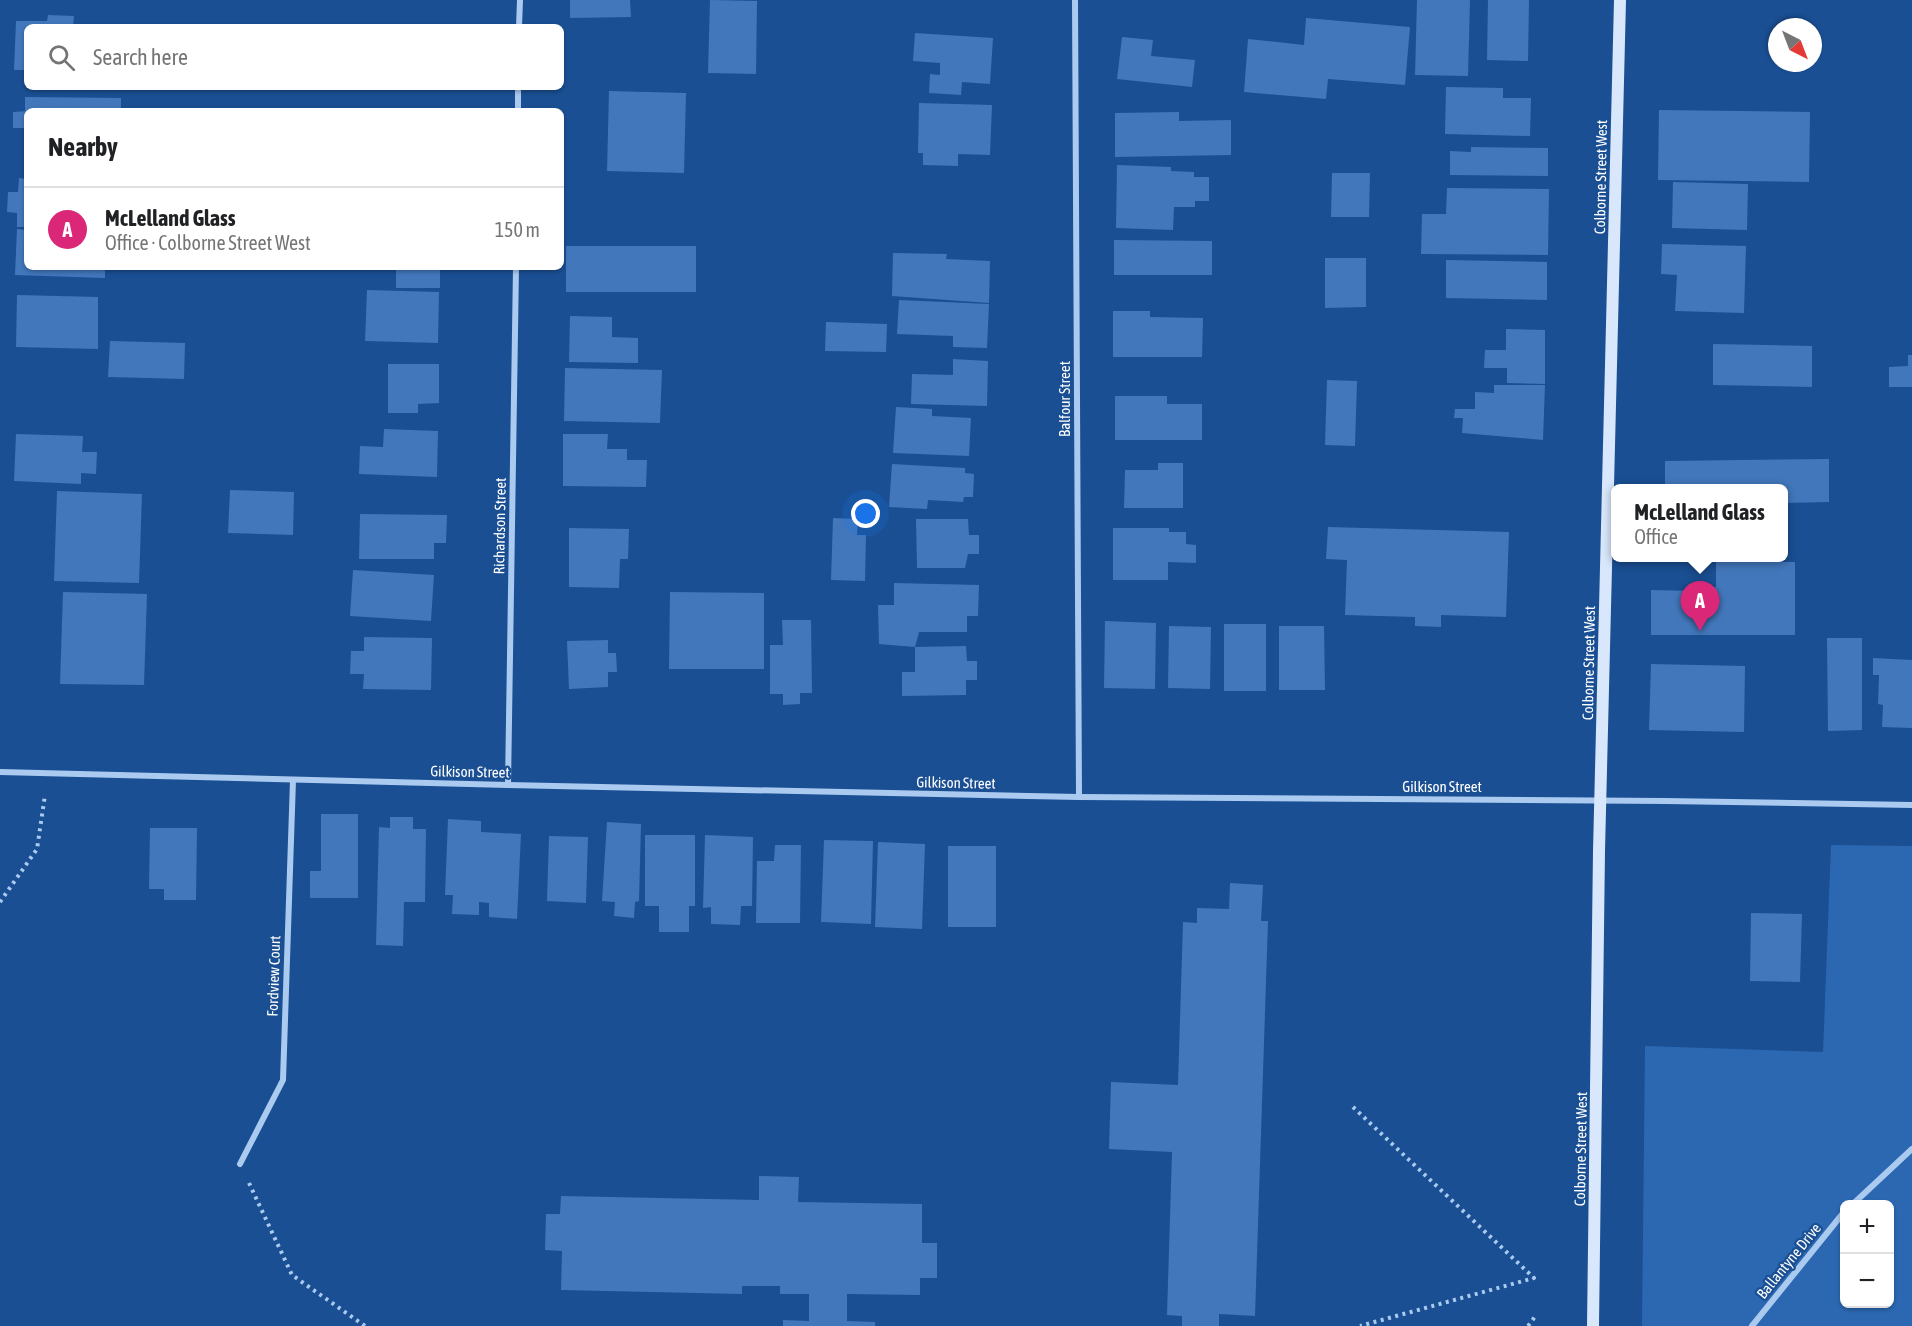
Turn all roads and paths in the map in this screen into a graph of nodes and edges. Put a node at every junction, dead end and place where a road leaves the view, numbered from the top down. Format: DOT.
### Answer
graph roads {
  1 [pos="520,0"];
  2 [pos="1074,0"];
  3 [pos="1620,0"];
  4 [pos="519,24"];
  5 [pos="518,90"];
  6 [pos="518,108"];
  7 [pos="516,270"];
  8 [pos="0,772"];
  9 [pos="49,773"];
  10 [pos="293,780"];
  11 [pos="508,785"];
  12 [pos="1079,797"];
  13 [pos="1601,801"];
  14 [pos="1912,805"];
  15 [pos="0,902"];
  16 [pos="1353,1107"];
  17 [pos="1912,1149"];
  18 [pos="240,1164"];
  19 [pos="1857,1200"];
  20 [pos="1840,1218"];
  21 [pos="1537,1314"];
  22 [pos="365,1326"];
  23 [pos="1360,1326"];
  24 [pos="1528,1326"];
  25 [pos="1593,1326"];
  26 [pos="1752,1326"];
  1 -- 4 [label="street"];
  2 -- 12 [label="street, Balfour Street"];
  3 -- 13 [label="main road, Colborne Street West"];
  5 -- 6 [label="street"];
  7 -- 11 [label="street, Richardson Street"];
  8 -- 9 [label="street, Gilkison Street"];
  9 -- 10 [label="street, Gilkison Street"];
  9 -- 15 [label="path"];
  10 -- 11 [label="street, Gilkison Street"];
  10 -- 18 [label="street, Fordview Court"];
  11 -- 12 [label="street, Gilkison Street"];
  12 -- 13 [label="street, Gilkison Street"];
  13 -- 14 [label="street, Gilkison Street"];
  13 -- 25 [label="main road, Colborne Street West"];
  16 -- 23 [label="path"];
  17 -- 19 [label="street"];
  18 -- 22 [label="path"];
  20 -- 26 [label="street, Ballantyne Drive"];
  21 -- 24 [label="path"];
}
